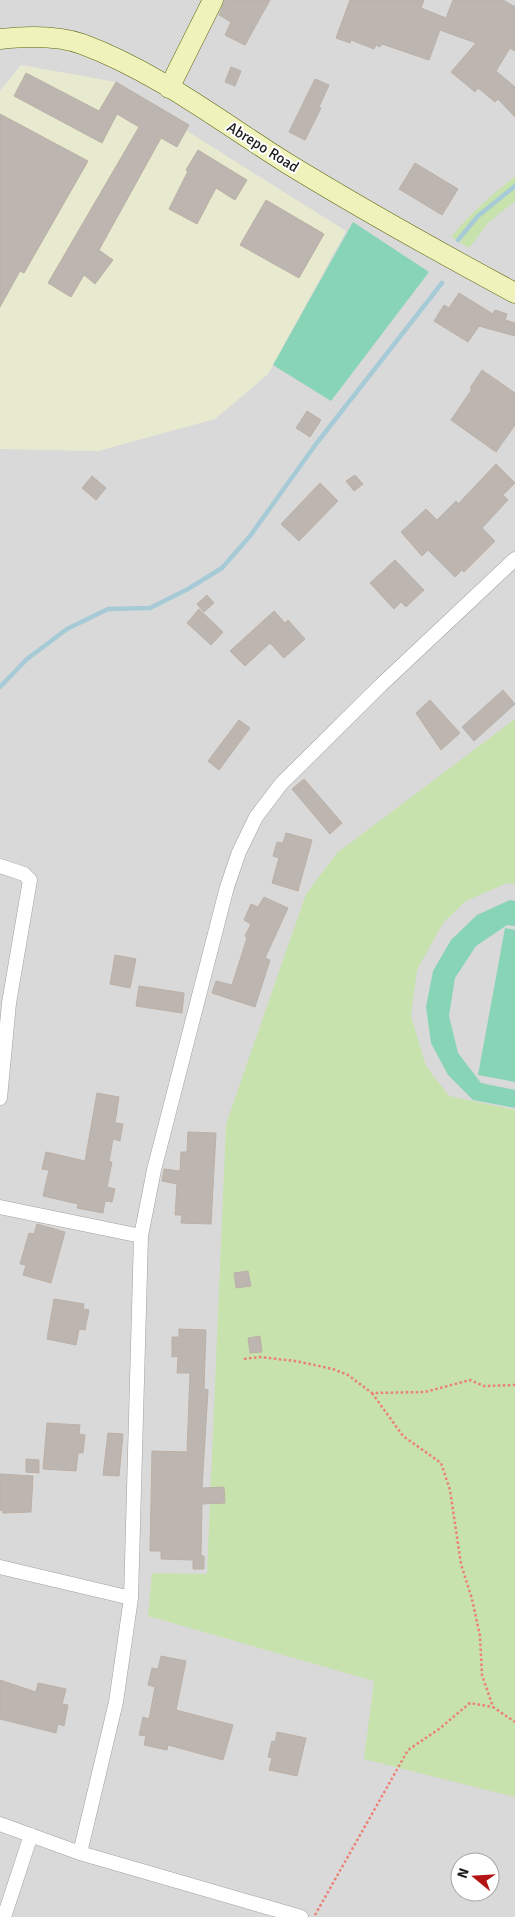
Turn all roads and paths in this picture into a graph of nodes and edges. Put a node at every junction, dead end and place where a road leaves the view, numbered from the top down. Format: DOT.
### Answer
graph roads {
  1 [pos="213,0"];
  2 [pos="0,39"];
  3 [pos="169,88"];
  4 [pos="515,292"];
  5 [pos="515,559"];
  6 [pos="0,866"];
  7 [pos="0,1098"];
  8 [pos="0,1207"];
  9 [pos="141,1236"];
  10 [pos="244,1359"];
  11 [pos="515,1385"];
  12 [pos="372,1393"];
  13 [pos="0,1567"];
  14 [pos="131,1598"];
  15 [pos="493,1707"];
  16 [pos="515,1722"];
  17 [pos="0,1824"];
  18 [pos="31,1836"];
  19 [pos="80,1853"];
  20 [pos="4,1917"];
  21 [pos="301,1917"];
  22 [pos="314,1917"];
  1 -- 3 [label="main road"];
  2 -- 3 [label="main road, Abrepo Road"];
  3 -- 4 [label="main road, Abrepo Road"];
  5 -- 9 [label="street"];
  6 -- 7 [label="street"];
  8 -- 9 [label="street"];
  9 -- 14 [label="street"];
  10 -- 12 [label="path"];
  11 -- 12 [label="path"];
  12 -- 15 [label="path"];
  13 -- 14 [label="street"];
  14 -- 19 [label="street"];
  15 -- 16 [label="path"];
  15 -- 22 [label="path"];
  17 -- 18 [label="street"];
  18 -- 19 [label="street"];
  18 -- 20 [label="street"];
  19 -- 21 [label="street"];
}
